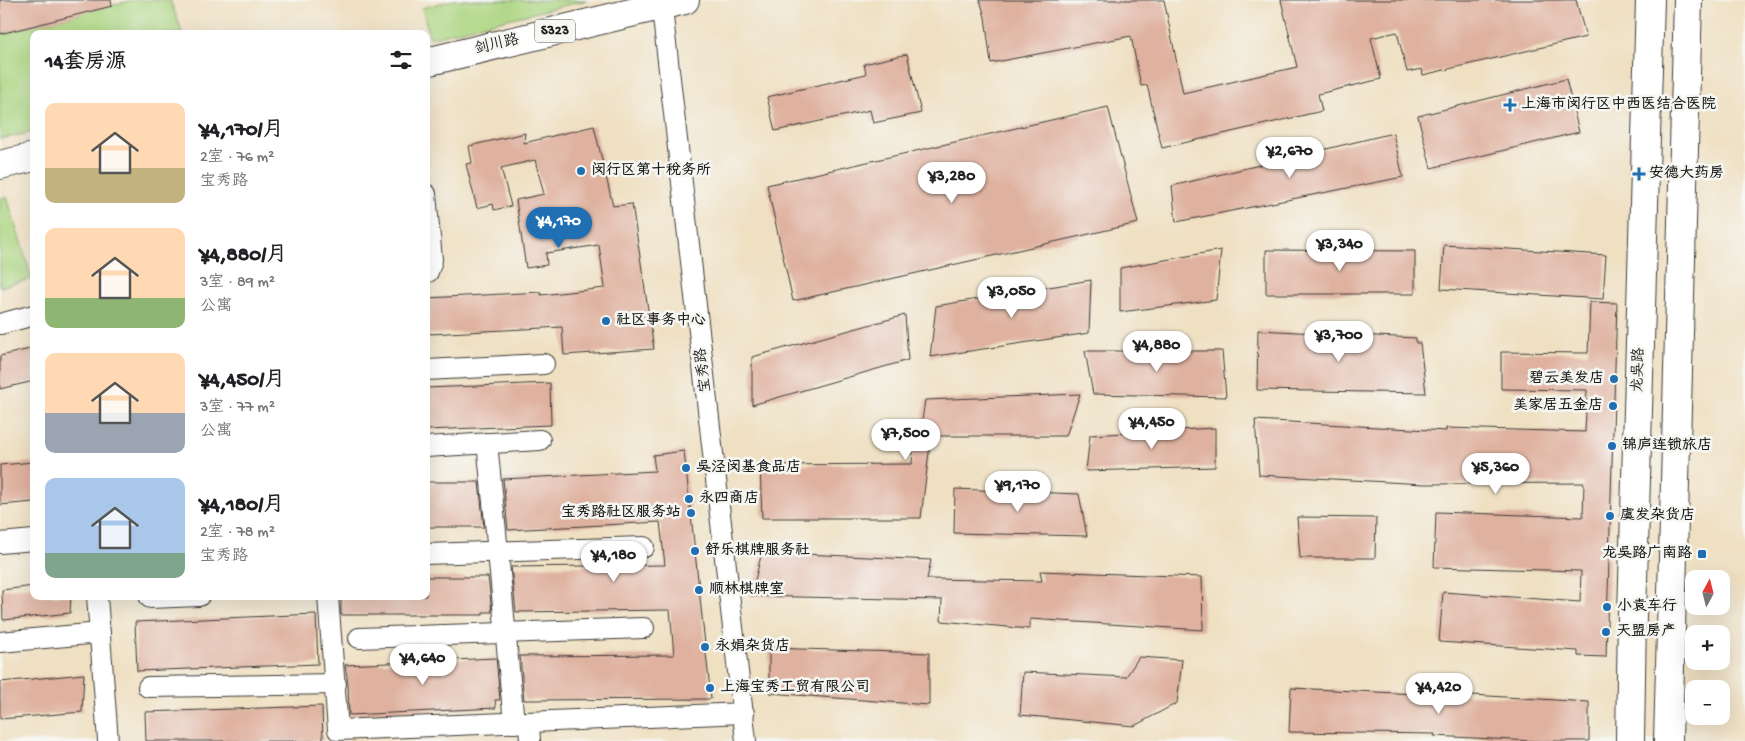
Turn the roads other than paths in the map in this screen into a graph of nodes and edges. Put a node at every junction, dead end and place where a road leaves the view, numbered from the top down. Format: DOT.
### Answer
graph roads {
  1 [pos="1650,0"];
  2 [pos="1688,0"];
  3 [pos="669,2"];
  4 [pos="430,61"];
  5 [pos="30,158"];
  6 [pos="0,165"];
  7 [pos="430,238"];
  8 [pos="430,266"];
  9 [pos="30,317"];
  10 [pos="0,324"];
  11 [pos="544,364"];
  12 [pos="430,370"];
  13 [pos="540,440"];
  14 [pos="487,443"];
  15 [pos="430,447"];
  16 [pos="30,540"];
  17 [pos="0,543"];
  18 [pos="644,547"];
  19 [pos="498,552"];
  20 [pos="430,554"];
  21 [pos="97,600"];
  22 [pos="328,600"];
  23 [pos="644,628"];
  24 [pos="100,634"];
  25 [pos="506,634"];
  26 [pos="359,638"];
  27 [pos="0,642"];
  28 [pos="336,684"];
  29 [pos="148,687"];
  30 [pos="744,713"];
  31 [pos="524,729"];
  32 [pos="372,735"];
  33 [pos="108,741"];
  34 [pos="746,741"];
  35 [pos="1630,741"];
  36 [pos="1668,741"];
  1 -- 35 [label="main road, 龙吴路"];
  2 -- 36 [label="main road"];
  3 -- 4 [label="main road, 剑川路 / S323"];
  3 -- 30 [label="street, 宝秀路"];
  5 -- 6 [label="main road"];
  7 -- 8 [label="street"];
  9 -- 10 [label="street"];
  11 -- 12 [label="street"];
  13 -- 14 [label="street"];
  14 -- 15 [label="street"];
  14 -- 19 [label="street"];
  16 -- 17 [label="street"];
  18 -- 19 [label="street"];
  19 -- 20 [label="street"];
  19 -- 25 [label="street"];
  21 -- 24 [label="street"];
  22 -- 28 [label="street"];
  23 -- 25 [label="street"];
  24 -- 27 [label="street"];
  24 -- 33 [label="street"];
  25 -- 26 [label="street"];
  25 -- 31 [label="street"];
  28 -- 29 [label="street"];
  28 -- 32 [label="street"];
  30 -- 31 [label="street"];
  30 -- 34 [label="street, 宝秀路"];
  31 -- 32 [label="street"];
}
